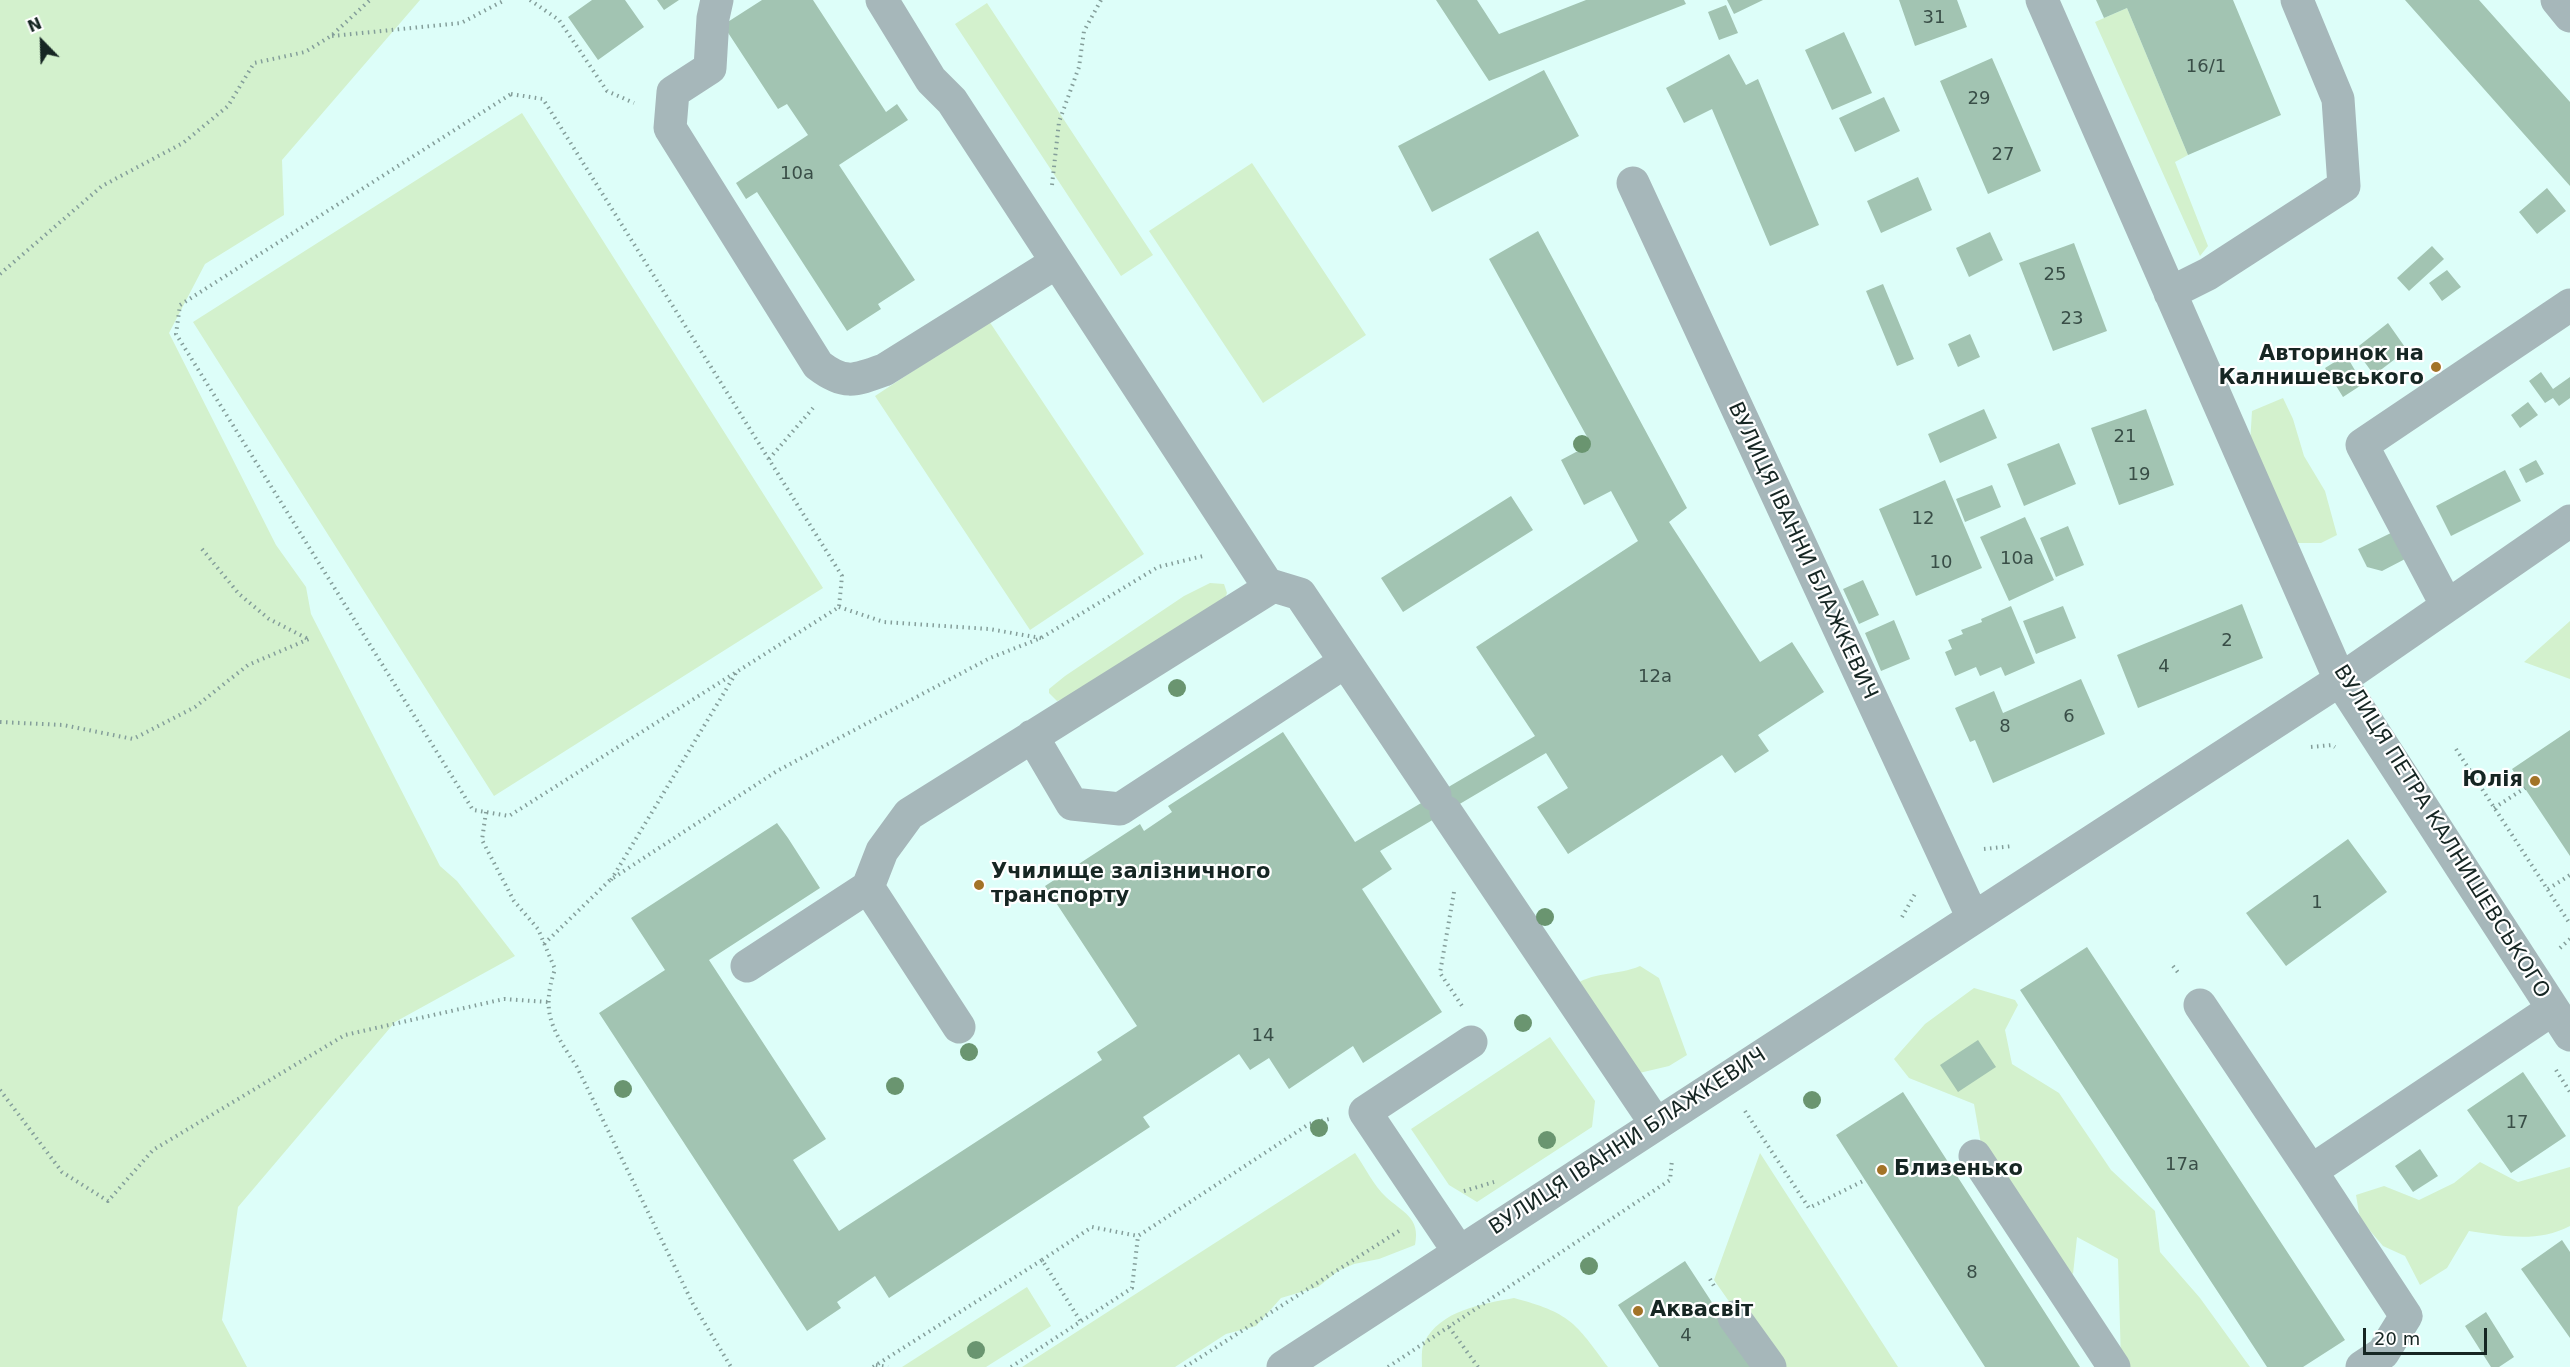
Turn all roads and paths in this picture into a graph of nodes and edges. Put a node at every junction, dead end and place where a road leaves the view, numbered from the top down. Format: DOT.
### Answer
graph roads {
  1 [pos="370,0"];
  2 [pos="505,0"];
  3 [pos="530,0"];
  4 [pos="717,0"];
  5 [pos="882,0"];
  6 [pos="1101,0"];
  7 [pos="2042,0"];
  8 [pos="2297,0"];
  9 [pos="2557,0"];
  10 [pos="2570,16"];
  11 [pos="331,36"];
  12 [pos="671,116"];
  13 [pos="1633,183"];
  14 [pos="1052,254"];
  15 [pos="0,274"];
  16 [pos="2170,293"];
  17 [pos="2570,305"];
  18 [pos="836,379"];
  19 [pos="769,459"];
  20 [pos="2570,521"];
  21 [pos="1243,548"];
  22 [pos="202,549"];
  23 [pos="1273,586"];
  24 [pos="2447,606"];
  25 [pos="839,607"];
  26 [pos="1041,638"];
  27 [pos="1345,662"];
  28 [pos="736,672"];
  29 [pos="2340,680"];
  30 [pos="0,722"];
  31 [pos="1032,736"];
  32 [pos="2456,749"];
  33 [pos="2525,788"];
  34 [pos="2494,808"];
  35 [pos="486,812"];
  36 [pos="1448,815"];
  37 [pos="2570,875"];
  38 [pos="610,880"];
  39 [pos="868,887"];
  40 [pos="2548,889"];
  41 [pos="1973,918"];
  42 [pos="2570,924"];
  43 [pos="544,944"];
  44 [pos="747,966"];
  45 [pos="548,1002"];
  46 [pos="2200,1005"];
  47 [pos="2562,1022"];
  48 [pos="959,1027"];
  49 [pos="1469,1028"];
  50 [pos="0,1090"];
  51 [pos="1365,1112"];
  52 [pos="1745,1112"];
  53 [pos="1656,1124"];
  54 [pos="1975,1156"];
  55 [pos="2311,1171"];
  56 [pos="1865,1180"];
  57 [pos="1403,1228"];
  58 [pos="1596,1230"];
  59 [pos="1138,1236"];
  60 [pos="1459,1252"];
  61 [pos="1042,1260"];
  62 [pos="1734,1317"];
  63 [pos="1081,1322"];
  64 [pos="1449,1327"];
  65 [pos="874,1366"];
  66 [pos="731,1367"];
  67 [pos="888,1367"];
  68 [pos="1011,1367"];
  69 [pos="1185,1367"];
  70 [pos="1283,1367"];
  71 [pos="1388,1367"];
  72 [pos="1478,1367"];
  73 [pos="1770,1367"];
  74 [pos="2114,1367"];
  75 [pos="2362,1367"];
  1 -- 11 [label="path"];
  2 -- 11 [label="path"];
  3 -- 12 [label="path"];
  4 -- 12 [label="street"];
  5 -- 14 [label="street"];
  6 -- 14 [label="path"];
  7 -- 16 [label="street, ВУЛИЦЯ ПЕТРА КАЛНИШЕВСЬКОГО"];
  8 -- 16 [label="street"];
  9 -- 10 [label="street"];
  11 -- 15 [label="path"];
  12 -- 18 [label="street"];
  13 -- 41 [label="street, ВУЛИЦЯ ІВАННИ БЛАЖКЕВИЧ"];
  14 -- 18 [label="street"];
  14 -- 21 [label="street"];
  16 -- 29 [label="street, ВУЛИЦЯ ПЕТРА КАЛНИШЕВСЬКОГО"];
  17 -- 24 [label="street"];
  18 -- 19 [label="path"];
  19 -- 25 [label="path"];
  19 -- 35 [label="path"];
  20 -- 24 [label="street, ВУЛИЦЯ ІВАННИ БЛАЖКЕВИЧ"];
  21 -- 23 [label="street"];
  21 -- 26 [label="path"];
  22 -- 30 [label="path"];
  23 -- 27 [label="street"];
  23 -- 31 [label="street"];
  24 -- 29 [label="street, ВУЛИЦЯ ІВАННИ БЛАЖКЕВИЧ"];
  25 -- 26 [label="path"];
  25 -- 28 [label="path"];
  26 -- 38 [label="path"];
  27 -- 31 [label="street"];
  27 -- 36 [label="street"];
  28 -- 35 [label="path"];
  28 -- 38 [label="path"];
  29 -- 41 [label="street, ВУЛИЦЯ ІВАННИ БЛАЖКЕВИЧ"];
  29 -- 47 [label="street, ВУЛИЦЯ ПЕТРА КАЛНИШЕВСЬКОГО"];
  31 -- 39 [label="street"];
  32 -- 34 [label="path"];
  33 -- 34 [label="path"];
  34 -- 40 [label="path"];
  35 -- 43 [label="path"];
  36 -- 49 [label="path"];
  36 -- 53 [label="street"];
  37 -- 40 [label="path"];
  38 -- 43 [label="path"];
  39 -- 44 [label="street"];
  39 -- 48 [label="street"];
  40 -- 42 [label="path"];
  41 -- 53 [label="street, ВУЛИЦЯ ІВАННИ БЛАЖКЕВИЧ"];
  43 -- 45 [label="path"];
  45 -- 50 [label="path"];
  45 -- 66 [label="path"];
  46 -- 55 [label="street"];
  47 -- 55 [label="street"];
  49 -- 51 [label="street"];
  51 -- 59 [label="path"];
  51 -- 60 [label="street"];
  52 -- 56 [label="path"];
  53 -- 60 [label="street, ВУЛИЦЯ ІВАННИ БЛАЖКЕВИЧ"];
  54 -- 74 [label="street"];
  55 -- 75 [label="street"];
  57 -- 69 [label="path"];
  58 -- 64 [label="path"];
  59 -- 61 [label="path"];
  59 -- 63 [label="path"];
  60 -- 70 [label="street, ВУЛИЦЯ ІВАННИ БЛАЖКЕВИЧ"];
  61 -- 63 [label="path"];
  61 -- 65 [label="path"];
  62 -- 73 [label="street"];
  63 -- 68 [label="path"];
  64 -- 71 [label="path"];
  64 -- 72 [label="path"];
  65 -- 67 [label="path"];
}
